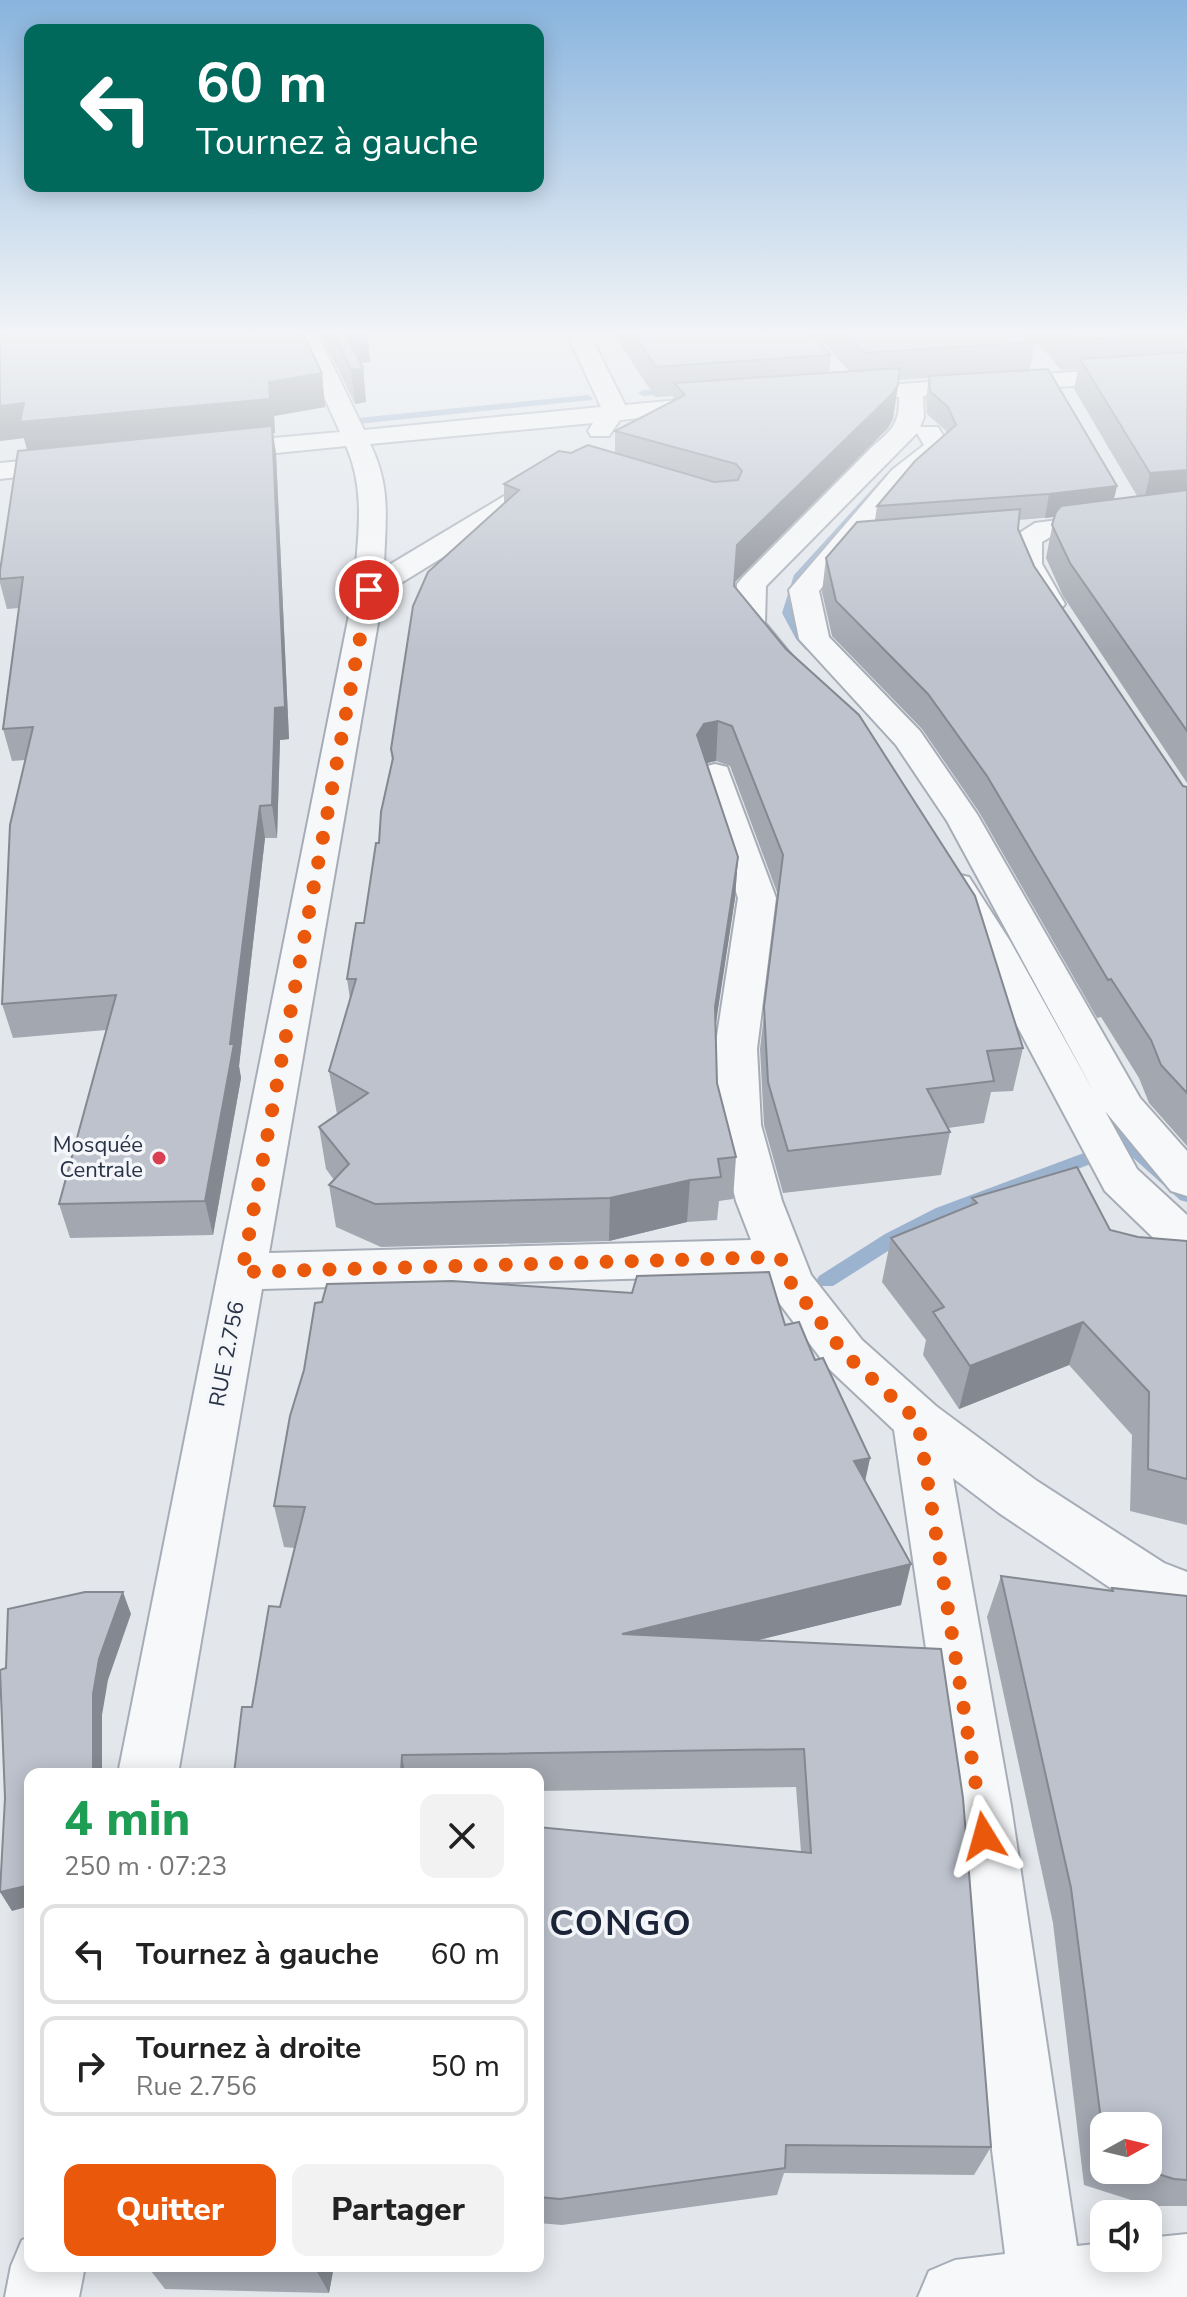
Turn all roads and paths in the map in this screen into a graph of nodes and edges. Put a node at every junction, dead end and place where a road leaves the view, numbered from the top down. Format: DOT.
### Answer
graph roads {
  1 [pos="351,438"];
  2 [pos="353,438"];
  3 [pos="592,438"];
  4 [pos="897,438"];
  5 [pos="934,438"];
  6 [pos="199,452"];
  7 [pos="107,461"];
  8 [pos="0,471"];
  9 [pos="1117,489"];
  10 [pos="1187,511"];
  11 [pos="1132,516"];
  12 [pos="1045,529"];
  13 [pos="998,532"];
  14 [pos="369,590"];
  15 [pos="1063,623"];
  16 [pos="796,679"];
  17 [pos="715,774"];
  18 [pos="942,863"];
  19 [pos="1187,1180"];
  20 [pos="1187,1243"];
  21 [pos="780,1257"];
  22 [pos="242,1272"];
  23 [pos="918,1421"];
  24 [pos="1187,1597"];
  25 [pos="149,1768"];
  26 [pos="1187,2271"];
  27 [pos="47,2272"];
  28 [pos="1046,2287"];
  29 [pos="42,2297"];
  30 [pos="955,2297"];
  1 -- 6 [label="street"];
  2 -- 14 [label="street, RUE 2.756"];
  3 -- 14 [label="street"];
  4 -- 16 [label="street"];
  5 -- 19 [label="street"];
  7 -- 8 [label="street"];
  9 -- 11 [label="street"];
  10 -- 11 [label="street"];
  11 -- 12 [label="street"];
  12 -- 13 [label="street"];
  12 -- 15 [label="street"];
  14 -- 22 [label="street, RUE 2.756"];
  17 -- 21 [label="street"];
  18 -- 20 [label="street"];
  21 -- 22 [label="street"];
  21 -- 23 [label="street"];
  22 -- 25 [label="street, RUE 2.756"];
  23 -- 24 [label="street"];
  23 -- 28 [label="street"];
  26 -- 28 [label="street"];
  27 -- 29 [label="street"];
  28 -- 30 [label="street"];
}
